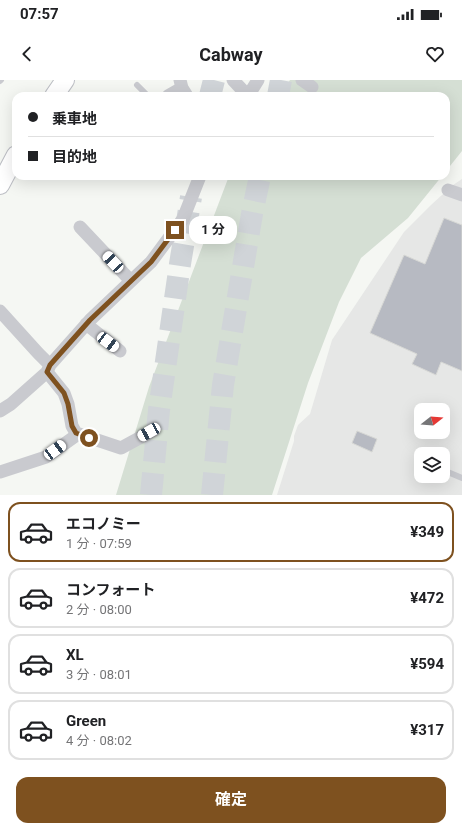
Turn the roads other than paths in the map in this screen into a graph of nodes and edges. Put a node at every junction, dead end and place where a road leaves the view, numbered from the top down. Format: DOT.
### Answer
graph roads {
  1 [pos="65,80"];
  2 [pos="233,80"];
  3 [pos="258,80"];
  4 [pos="137,85"];
  5 [pos="57,92"];
  6 [pos="144,92"];
  7 [pos="244,92"];
  8 [pos="250,92"];
  9 [pos="12,162"];
  10 [pos="199,180"];
  11 [pos="0,185"];
  12 [pos="448,190"];
  13 [pos="462,194"];
  14 [pos="80,226"];
  15 [pos="131,281"];
  16 [pos="0,311"];
  17 [pos="86,324"];
  18 [pos="120,351"];
  19 [pos="49,369"];
  20 [pos="0,410"];
  21 [pos="154,430"];
  22 [pos="76,433"];
  23 [pos="0,472"];
  24 [pos="450,473"];
  25 [pos="462,478"];
  1 -- 5 [label="street"];
  2 -- 7 [label="street"];
  3 -- 8 [label="street"];
  4 -- 6 [label="lane"];
  9 -- 11 [label="street"];
  10 -- 15 [label="street"];
  12 -- 13 [label="street"];
  14 -- 15 [label="street"];
  15 -- 17 [label="street"];
  16 -- 19 [label="street"];
  17 -- 18 [label="street"];
  17 -- 19 [label="street"];
  19 -- 20 [label="street"];
  19 -- 22 [label="street"];
  21 -- 22 [label="street"];
  22 -- 23 [label="street"];
  24 -- 25 [label="lane"];
}
